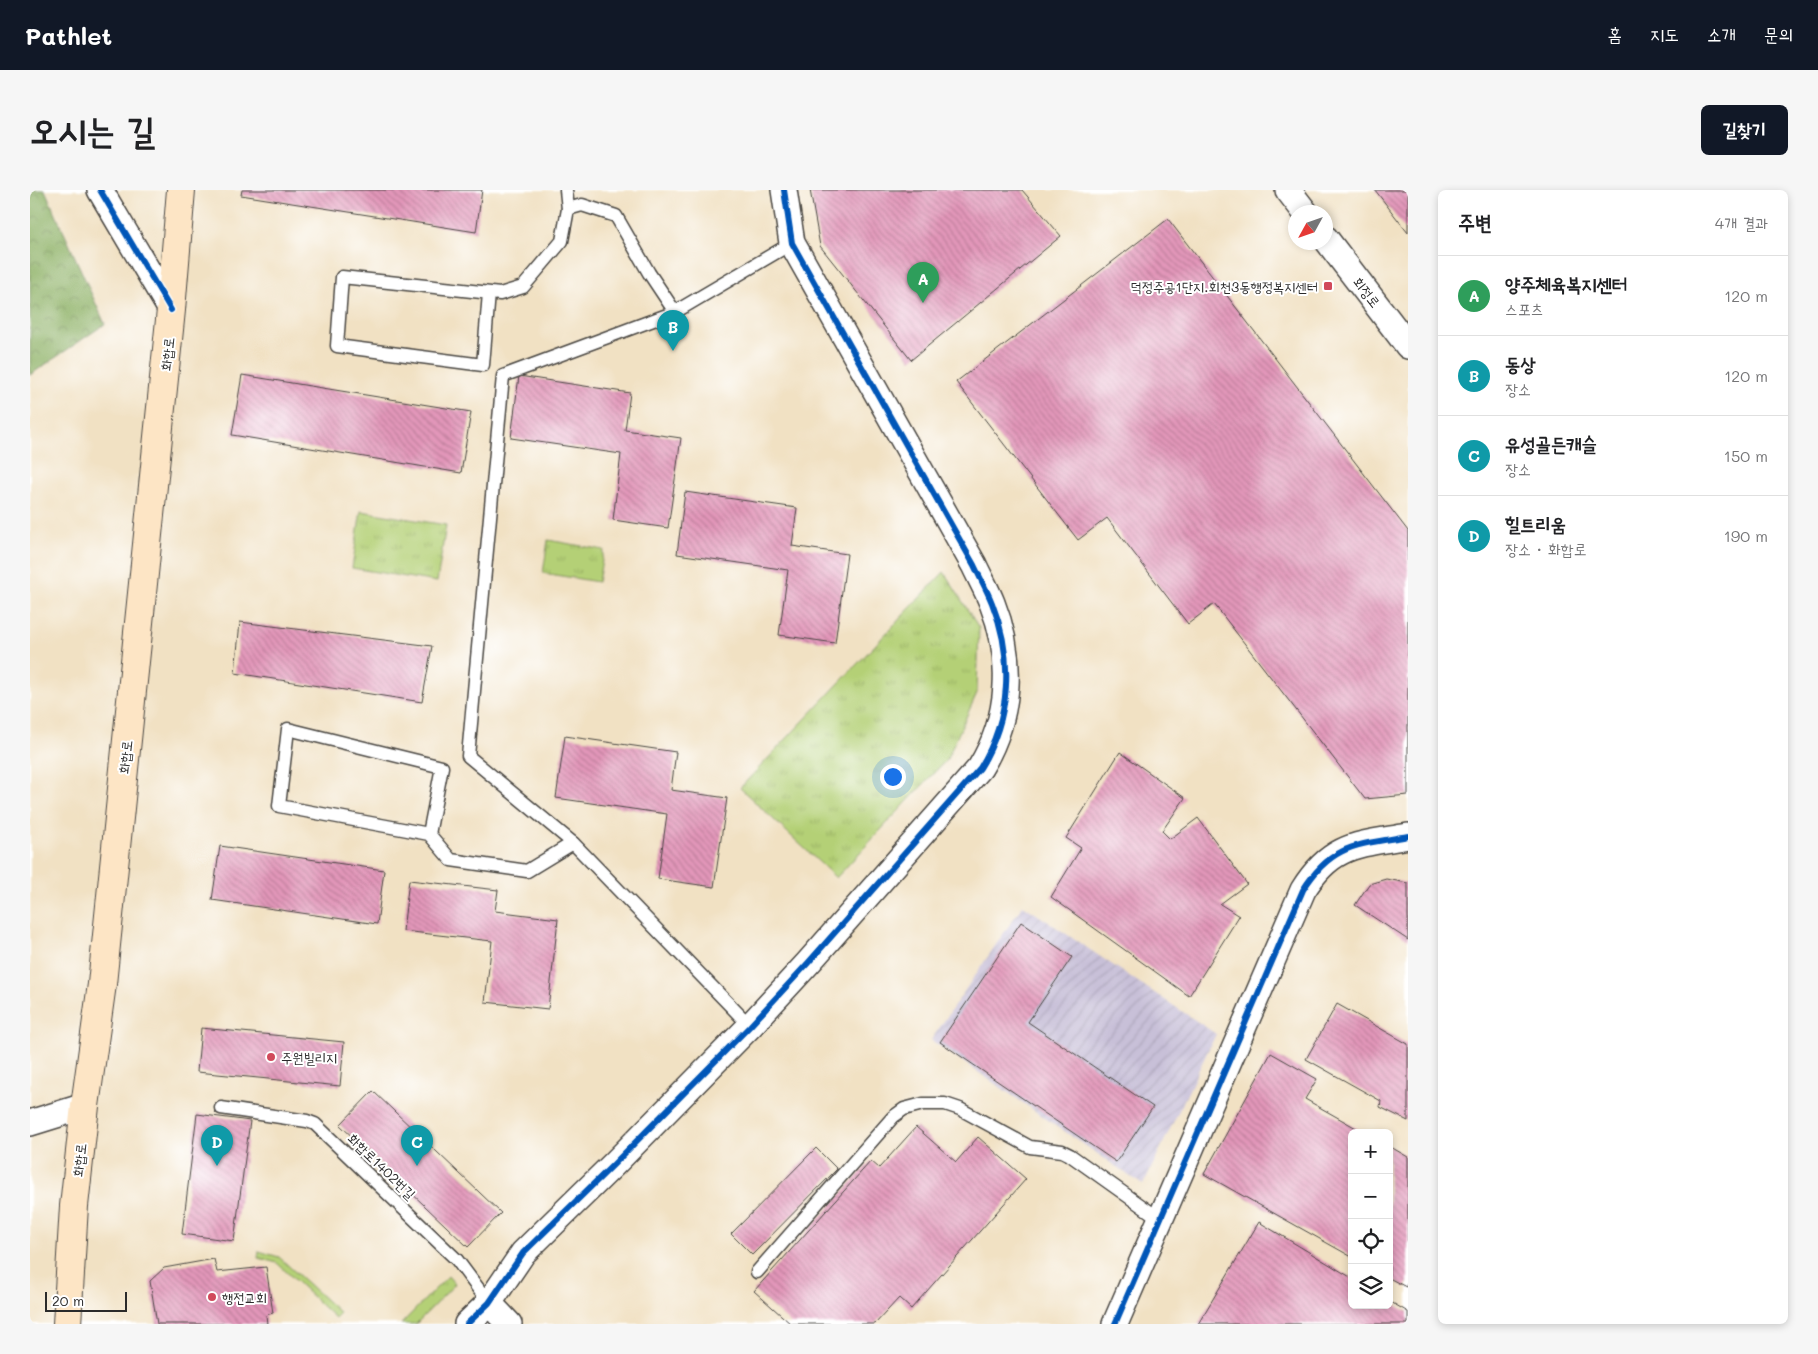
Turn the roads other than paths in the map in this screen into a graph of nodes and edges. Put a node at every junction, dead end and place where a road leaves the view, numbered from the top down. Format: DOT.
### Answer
graph roads {
  1 [pos="100,190"];
  2 [pos="181,190"];
  3 [pos="566,190"];
  4 [pos="784,190"];
  5 [pos="1288,190"];
  6 [pos="1300,205"];
  7 [pos="568,209"];
  8 [pos="792,243"];
  9 [pos="1333,248"];
  10 [pos="488,293"];
  11 [pos="171,310"];
  12 [pos="676,312"];
  13 [pos="1408,346"];
  14 [pos="429,834"];
  15 [pos="1408,836"];
  16 [pos="573,843"];
  17 [pos="750,1026"];
  18 [pos="85,1106"];
  19 [pos="221,1108"];
  20 [pos="30,1123"];
  21 [pos="1160,1219"];
  22 [pos="757,1272"];
  23 [pos="489,1303"];
  24 [pos="67,1324"];
  25 [pos="467,1324"];
  26 [pos="509,1324"];
  27 [pos="1115,1324"];
  1 -- 11 [label="street"];
  2 -- 11 [label="main road, 화합로"];
  3 -- 7 [label="lane"];
  4 -- 8 [label="street"];
  5 -- 6 [label="street"];
  7 -- 10 [label="lane"];
  7 -- 12 [label="lane"];
  8 -- 12 [label="lane"];
  8 -- 17 [label="street"];
  9 -- 13 [label="street, 회정로"];
  10 -- 10 [label="lane"];
  11 -- 18 [label="main road, 화합로"];
  12 -- 16 [label="lane"];
  14 -- 14 [label="lane"];
  14 -- 16 [label="lane"];
  15 -- 21 [label="street"];
  16 -- 17 [label="lane"];
  17 -- 23 [label="street"];
  18 -- 20 [label="street"];
  18 -- 24 [label="main road, 화합로"];
  19 -- 23 [label="lane, 화합로1402번길"];
  21 -- 22 [label="lane"];
  21 -- 27 [label="street"];
  23 -- 25 [label="street"];
  23 -- 26 [label="street"];
}
